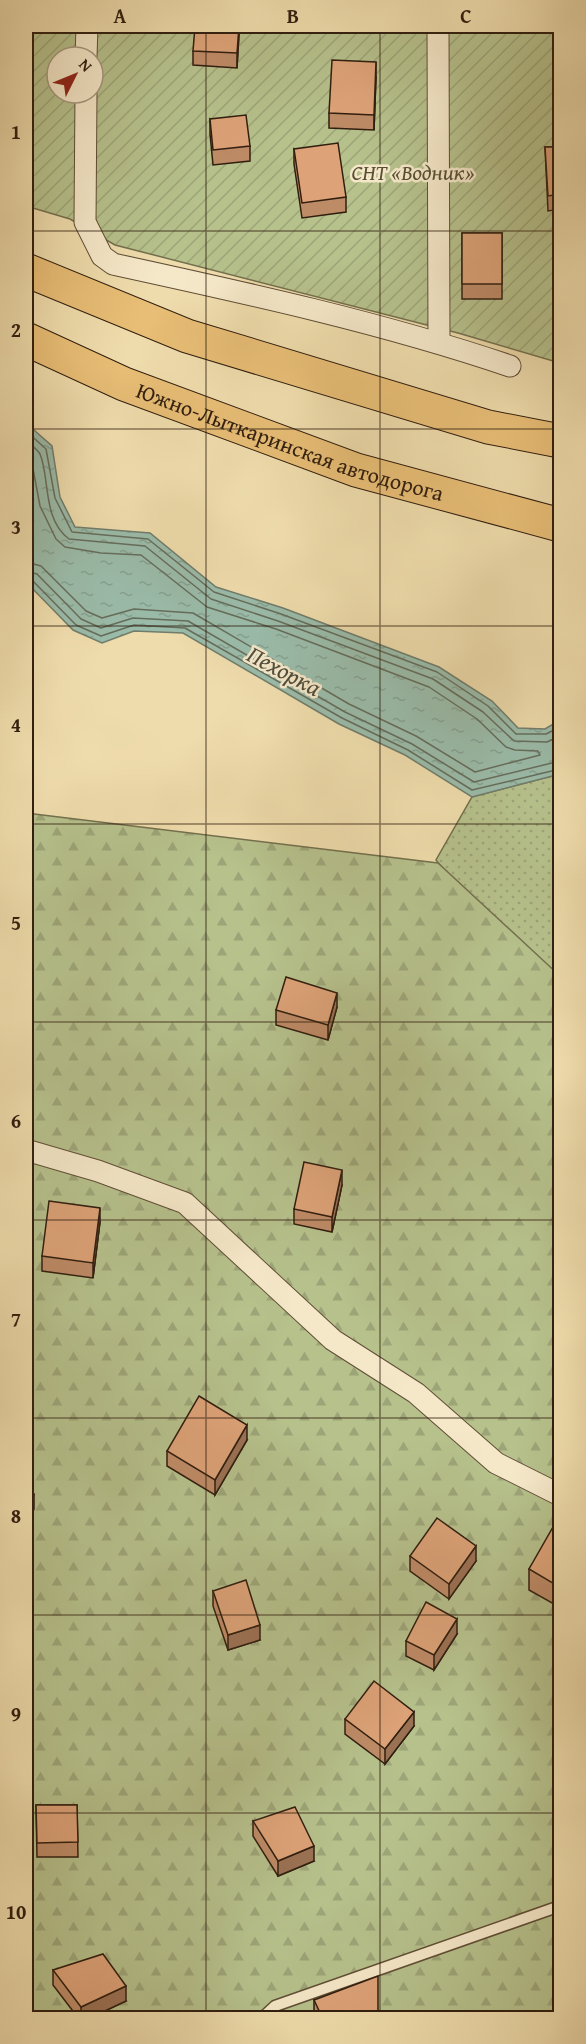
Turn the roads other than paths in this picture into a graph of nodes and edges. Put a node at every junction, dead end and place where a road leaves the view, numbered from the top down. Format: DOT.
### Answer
graph roads {
  1 [pos="87,26"];
  2 [pos="438,26"];
  3 [pos="87,45"];
  4 [pos="86,105"];
  5 [pos="26,270"];
  6 [pos="26,339"];
  7 [pos="439,342"];
  8 [pos="510,366"];
  9 [pos="561,441"];
  10 [pos="561,525"];
  11 [pos="26,1150"];
  12 [pos="561,1495"];
  13 [pos="561,1906"];
  14 [pos="262,2019"];
  1 -- 3 [label="street"];
  2 -- 7 [label="street"];
  4 -- 7 [label="street"];
  5 -- 9 [label="main road"];
  6 -- 10 [label="main road, Южно-Лыткаринская автодорога"];
  7 -- 8 [label="street"];
  11 -- 12 [label="street"];
  13 -- 14 [label="lane"];
}
